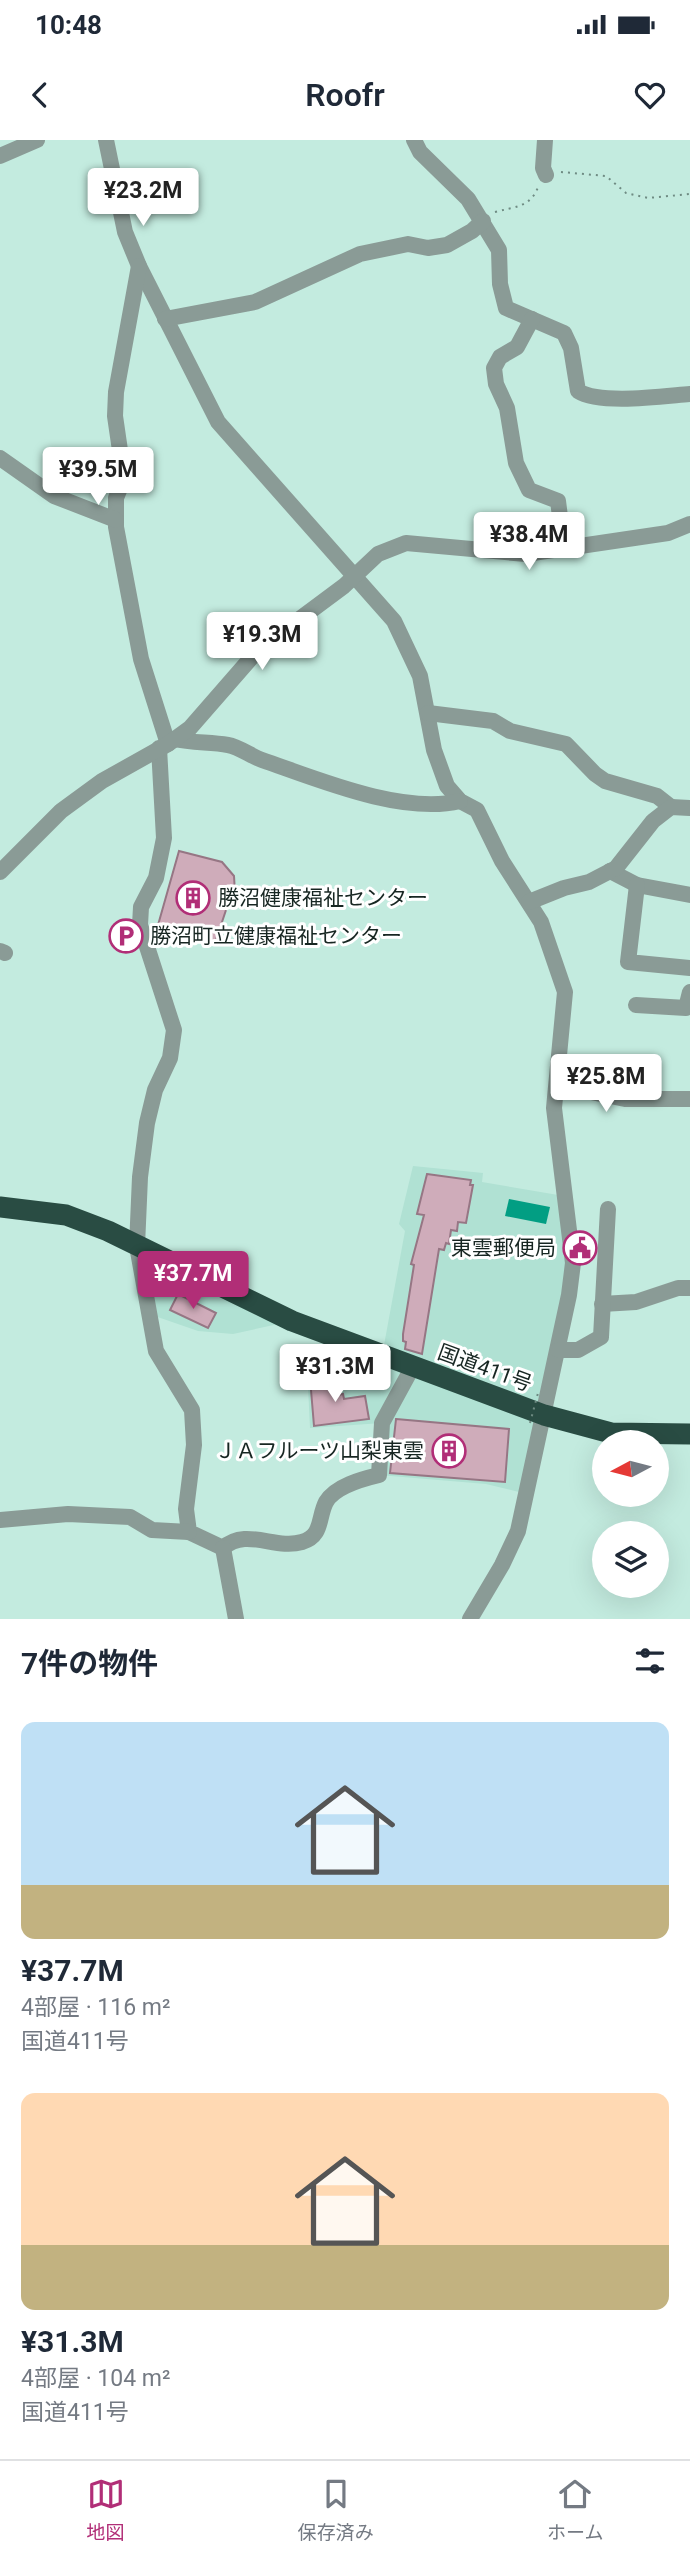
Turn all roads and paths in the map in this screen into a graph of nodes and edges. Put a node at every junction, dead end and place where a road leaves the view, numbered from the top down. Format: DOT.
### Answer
graph roads {
  1 [pos="37,140"];
  2 [pos="106,140"];
  3 [pos="414,140"];
  4 [pos="545,140"];
  5 [pos="0,156"];
  6 [pos="546,175"];
  7 [pos="690,194"];
  8 [pos="483,221"];
  9 [pos="139,266"];
  10 [pos="166,319"];
  11 [pos="533,319"];
  12 [pos="690,394"];
  13 [pos="0,458"];
  14 [pos="116,520"];
  15 [pos="690,524"];
  16 [pos="564,548"];
  17 [pos="355,576"];
  18 [pos="428,713"];
  19 [pos="167,744"];
  20 [pos="460,801"];
  21 [pos="671,807"];
  22 [pos="690,808"];
  23 [pos="610,871"];
  24 [pos="0,872"];
  25 [pos="637,885"];
  26 [pos="690,895"];
  27 [pos="529,902"];
  28 [pos="690,968"];
  29 [pos="690,992"];
  30 [pos="636,1004"];
  31 [pos="557,1085"];
  32 [pos="690,1099"];
  33 [pos="0,1207"];
  34 [pos="608,1209"];
  35 [pos="137,1246"];
  36 [pos="690,1289"];
  37 [pos="602,1304"];
  38 [pos="558,1350"];
  39 [pos="412,1368"];
  40 [pos="538,1393"];
  41 [pos="537,1419"];
  42 [pos="690,1434"];
  43 [pos="0,1520"];
  44 [pos="189,1532"];
  45 [pos="223,1548"];
  46 [pos="236,1619"];
  47 [pos="470,1619"];
  1 -- 5 [label="street"];
  2 -- 9 [label="street"];
  3 -- 8 [label="street"];
  4 -- 6 [label="street"];
  6 -- 7 [label="path"];
  6 -- 8 [label="path"];
  8 -- 10 [label="street"];
  8 -- 11 [label="street"];
  9 -- 10 [label="street"];
  9 -- 14 [label="street"];
  10 -- 17 [label="street"];
  11 -- 12 [label="street"];
  11 -- 16 [label="street"];
  13 -- 14 [label="street"];
  14 -- 19 [label="street"];
  15 -- 16 [label="street"];
  16 -- 17 [label="street"];
  17 -- 18 [label="street"];
  17 -- 19 [label="street"];
  18 -- 20 [label="street"];
  18 -- 21 [label="street"];
  19 -- 20 [label="street"];
  19 -- 24 [label="street"];
  19 -- 35 [label="street"];
  20 -- 27 [label="street"];
  21 -- 22 [label="street"];
  21 -- 23 [label="street"];
  23 -- 25 [label="street"];
  23 -- 27 [label="street"];
  25 -- 26 [label="street"];
  25 -- 28 [label="street"];
  27 -- 31 [label="street"];
  29 -- 30 [label="street"];
  31 -- 32 [label="street"];
  31 -- 38 [label="street"];
  33 -- 35 [label="highway, 国道411号"];
  34 -- 37 [label="street"];
  35 -- 39 [label="highway, 国道411号"];
  35 -- 44 [label="street"];
  36 -- 37 [label="street"];
  37 -- 38 [label="street"];
  38 -- 41 [label="street"];
  39 -- 41 [label="highway, 国道411号"];
  39 -- 45 [label="street"];
  40 -- 41 [label="path, bridge"];
  41 -- 42 [label="highway, 国道411号"];
  41 -- 47 [label="street"];
  43 -- 44 [label="street"];
  44 -- 45 [label="street"];
  45 -- 46 [label="street"];
}
